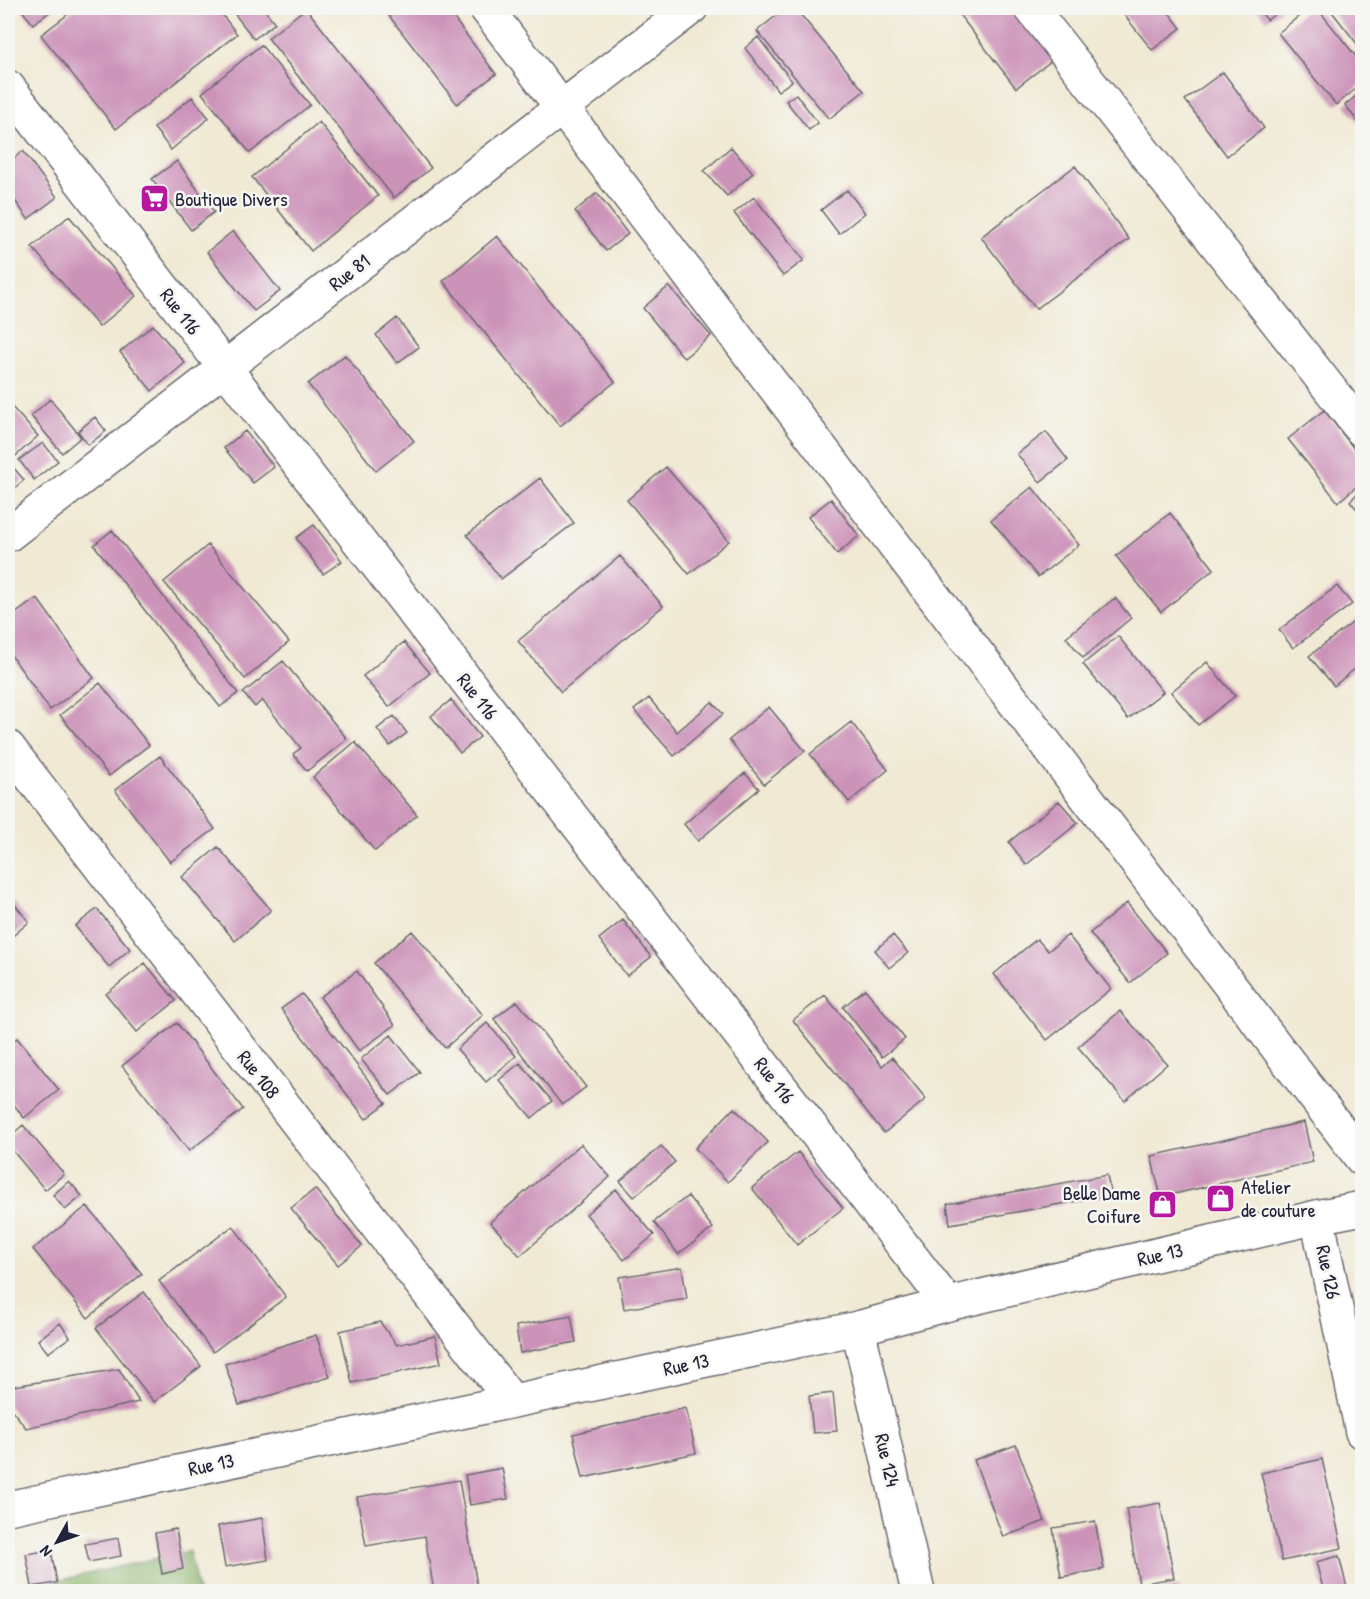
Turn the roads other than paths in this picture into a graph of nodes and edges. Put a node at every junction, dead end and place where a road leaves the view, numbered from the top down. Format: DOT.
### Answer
graph roads {
  1 [pos="486,8"];
  2 [pos="691,8"];
  3 [pos="1031,8"];
  4 [pos="8,87"];
  5 [pos="562,107"];
  6 [pos="224,368"];
  7 [pos="1362,430"];
  8 [pos="8,536"];
  9 [pos="8,747"];
  10 [pos="1362,1159"];
  11 [pos="1362,1208"];
  12 [pos="1317,1217"];
  13 [pos="948,1304"];
  14 [pos="858,1328"];
  15 [pos="511,1400"];
  16 [pos="1362,1432"];
  17 [pos="10,1502"];
  18 [pos="918,1592"];
  1 -- 5 [label="street"];
  2 -- 5 [label="street, Rue 81"];
  3 -- 7 [label="street"];
  4 -- 6 [label="street, Rue 116"];
  5 -- 6 [label="street, Rue 81"];
  5 -- 10 [label="street"];
  6 -- 8 [label="street, Rue 81"];
  6 -- 13 [label="street, Rue 116"];
  9 -- 15 [label="street, Rue 108"];
  11 -- 12 [label="street, Rue 13"];
  12 -- 13 [label="street, Rue 13"];
  12 -- 16 [label="street, Rue 126"];
  13 -- 14 [label="street, Rue 13"];
  14 -- 15 [label="street, Rue 13"];
  14 -- 18 [label="street, Rue 124"];
  15 -- 17 [label="street, Rue 13"];
}
